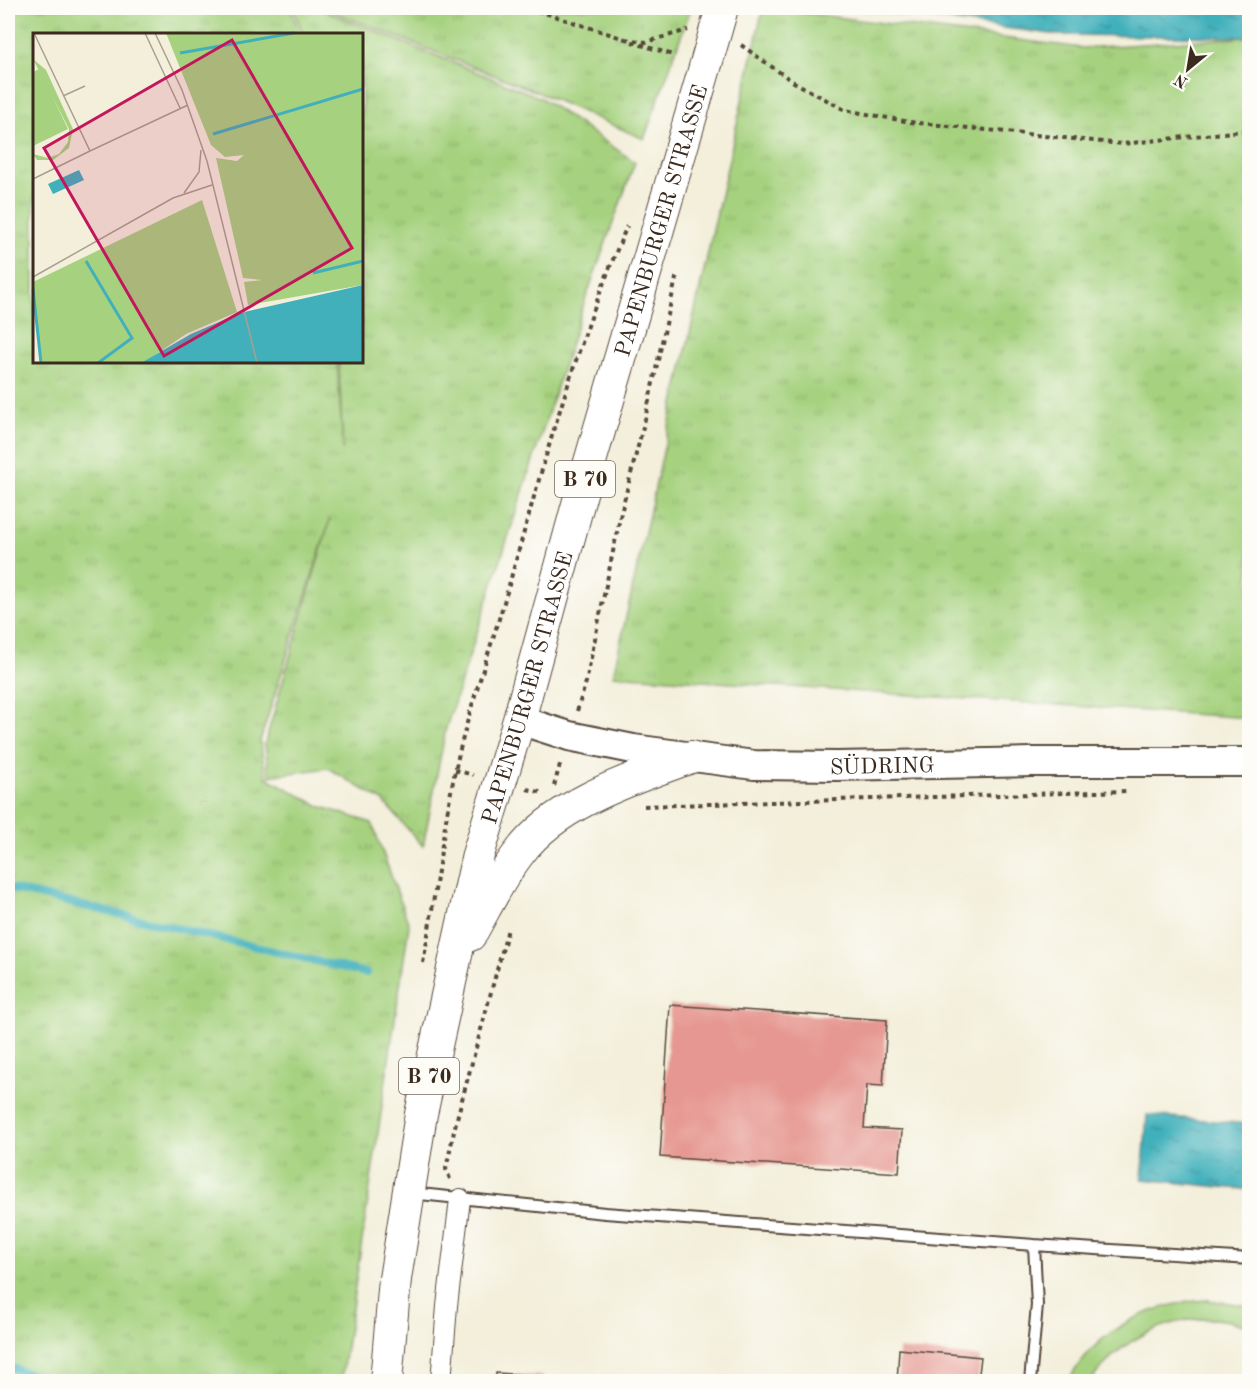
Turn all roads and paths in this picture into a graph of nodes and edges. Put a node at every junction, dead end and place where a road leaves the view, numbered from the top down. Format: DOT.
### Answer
graph roads {
  1 [pos="529,8"];
  2 [pos="722,8"];
  3 [pos="697,32"];
  4 [pos="625,39"];
  5 [pos="730,42"];
  6 [pos="673,55"];
  7 [pos="1250,130"];
  8 [pos="630,219"];
  9 [pos="678,268"];
  10 [pos="586,682"];
  11 [pos="519,720"];
  12 [pos="569,736"];
  13 [pos="691,757"];
  14 [pos="1250,762"];
  15 [pos="455,770"];
  16 [pos="1133,791"];
  17 [pos="551,795"];
  18 [pos="635,807"];
  19 [pos="508,928"];
  20 [pos="454,961"];
  21 [pos="410,1193"];
  22 [pos="460,1199"];
  23 [pos="1034,1245"];
  24 [pos="1250,1259"];
  25 [pos="386,1382"];
  26 [pos="441,1382"];
  27 [pos="1030,1382"];
  1 -- 4 [label="path"];
  2 -- 11 [label="main road, PAPENBURGER STRASSE / B 70, bridge"];
  3 -- 4 [label="path"];
  4 -- 6 [label="path"];
  5 -- 7 [label="path"];
  8 -- 15 [label="path"];
  9 -- 10 [label="path"];
  11 -- 12 [label="main road, SÜDRING"];
  11 -- 20 [label="main road, PAPENBURGER STRASSE / B 70"];
  12 -- 13 [label="main road, SÜDRING"];
  12 -- 17 [label="path"];
  13 -- 14 [label="main road, SÜDRING"];
  13 -- 20 [label="main road"];
  16 -- 18 [label="path"];
  19 -- 22 [label="path"];
  20 -- 21 [label="main road, PAPENBURGER STRASSE / B 70"];
  21 -- 22 [label="lane"];
  21 -- 25 [label="main road, PAPENBURGER STRASSE / B 70"];
  22 -- 23 [label="lane"];
  22 -- 26 [label="street"];
  23 -- 24 [label="lane"];
  23 -- 27 [label="lane"];
}
